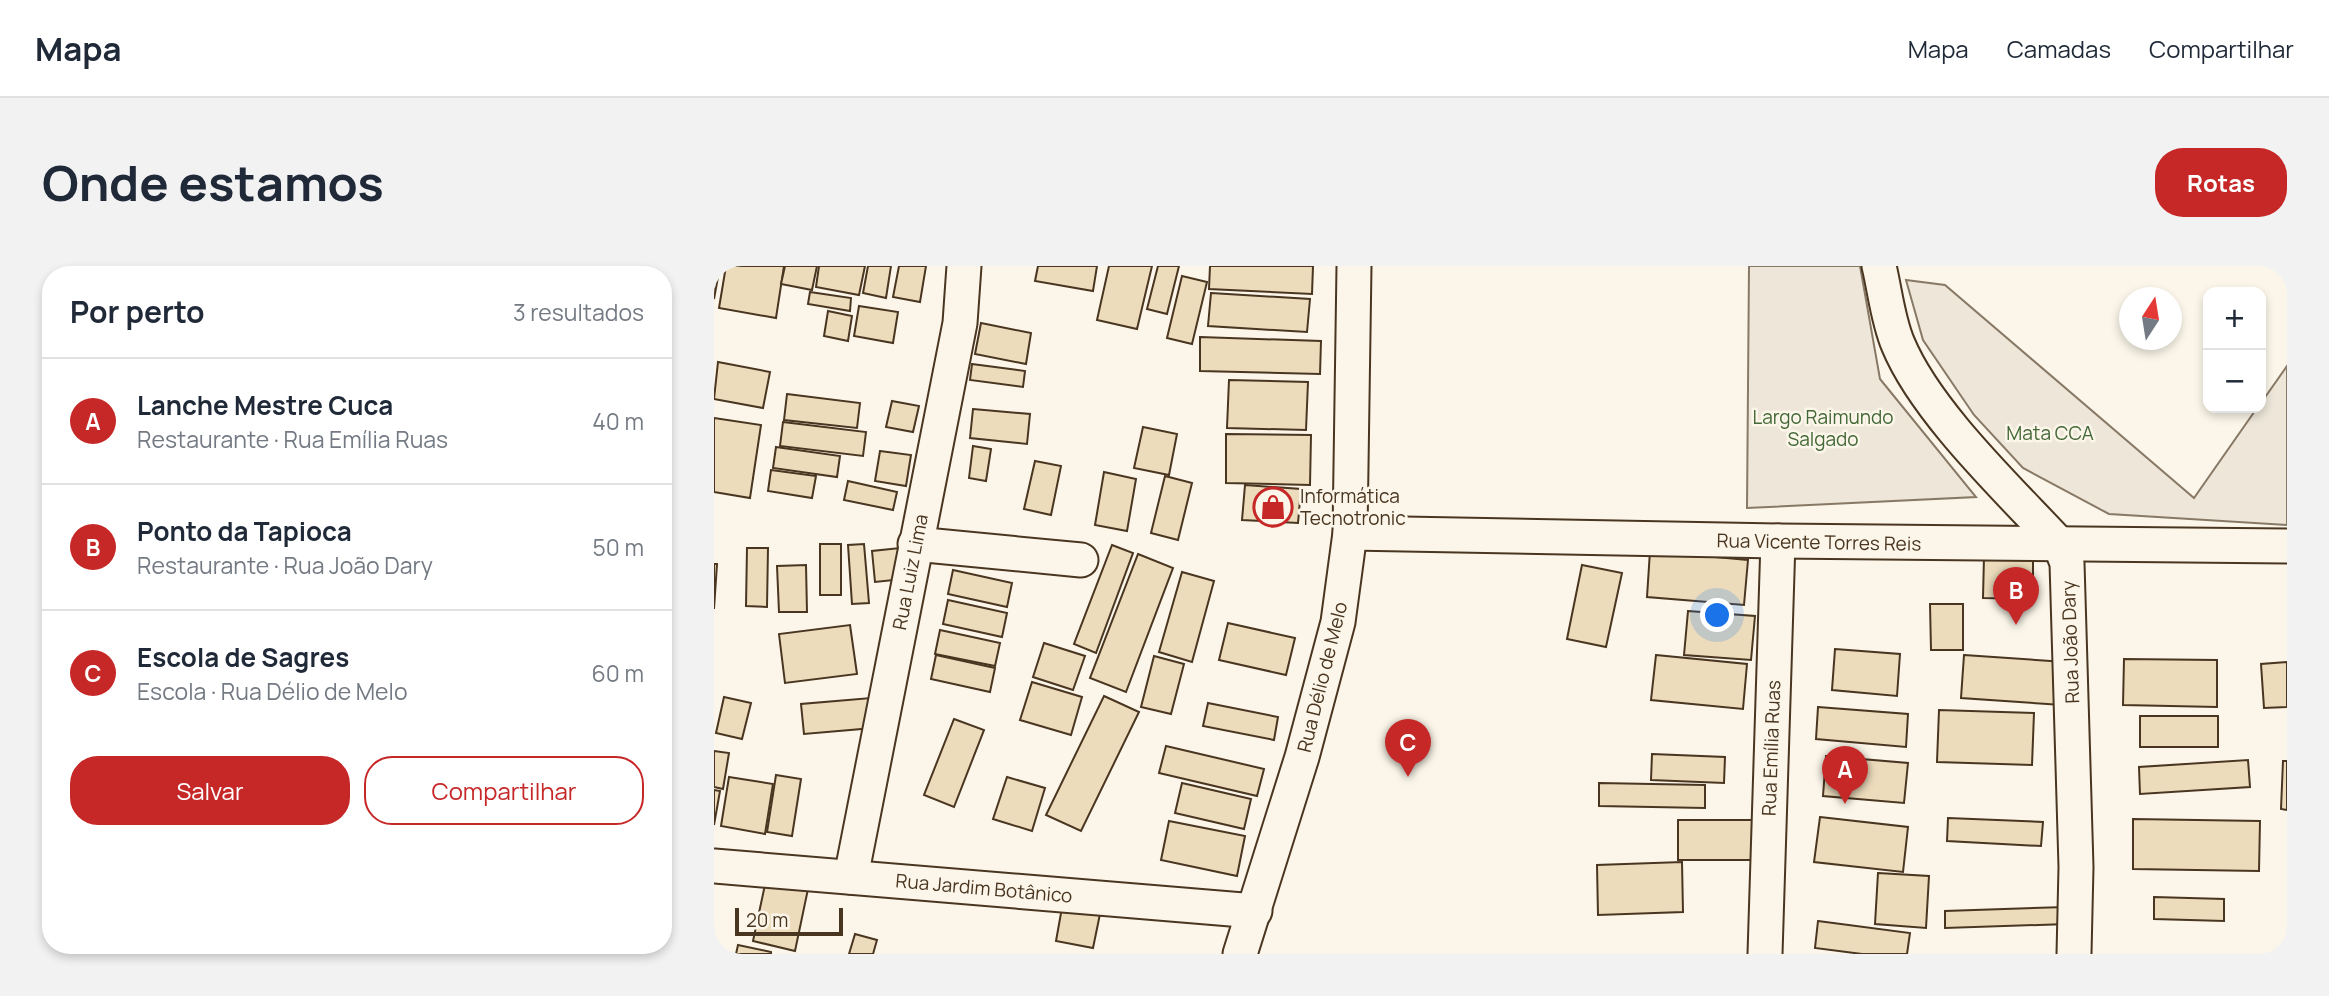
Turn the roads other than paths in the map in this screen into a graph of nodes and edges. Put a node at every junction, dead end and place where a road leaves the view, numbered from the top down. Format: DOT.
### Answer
graph roads {
  1 [pos="964,266"];
  2 [pos="1354,266"];
  3 [pos="1879,266"];
  4 [pos="1350,533"];
  5 [pos="1778,541"];
  6 [pos="915,544"];
  7 [pos="2060,545"];
  8 [pos="2287,546"];
  9 [pos="1081,560"];
  10 [pos="714,866"];
  11 [pos="851,877"];
  12 [pos="1255,911"];
  13 [pos="1240,954"];
  14 [pos="1765,954"];
  15 [pos="2074,954"];
  1 -- 6 [label="street, Rua Luiz Lima"];
  2 -- 4 [label="street, Rua Délio de Melo"];
  3 -- 7 [label="street, Rua João Dary"];
  4 -- 5 [label="street, Rua Vicente Torres Reis"];
  4 -- 12 [label="street, Rua Délio de Melo"];
  5 -- 7 [label="street, Rua Vicente Torres Reis"];
  5 -- 14 [label="street, Rua Emília Ruas"];
  6 -- 9 [label="street"];
  6 -- 11 [label="street, Rua Luiz Lima"];
  7 -- 8 [label="street, Rua Vicente Torres Reis"];
  7 -- 15 [label="street, Rua João Dary"];
  10 -- 11 [label="street, Rua Jardim Botânico"];
  11 -- 12 [label="street, Rua Jardim Botânico"];
  12 -- 13 [label="street, Rua Délio de Melo"];
}
